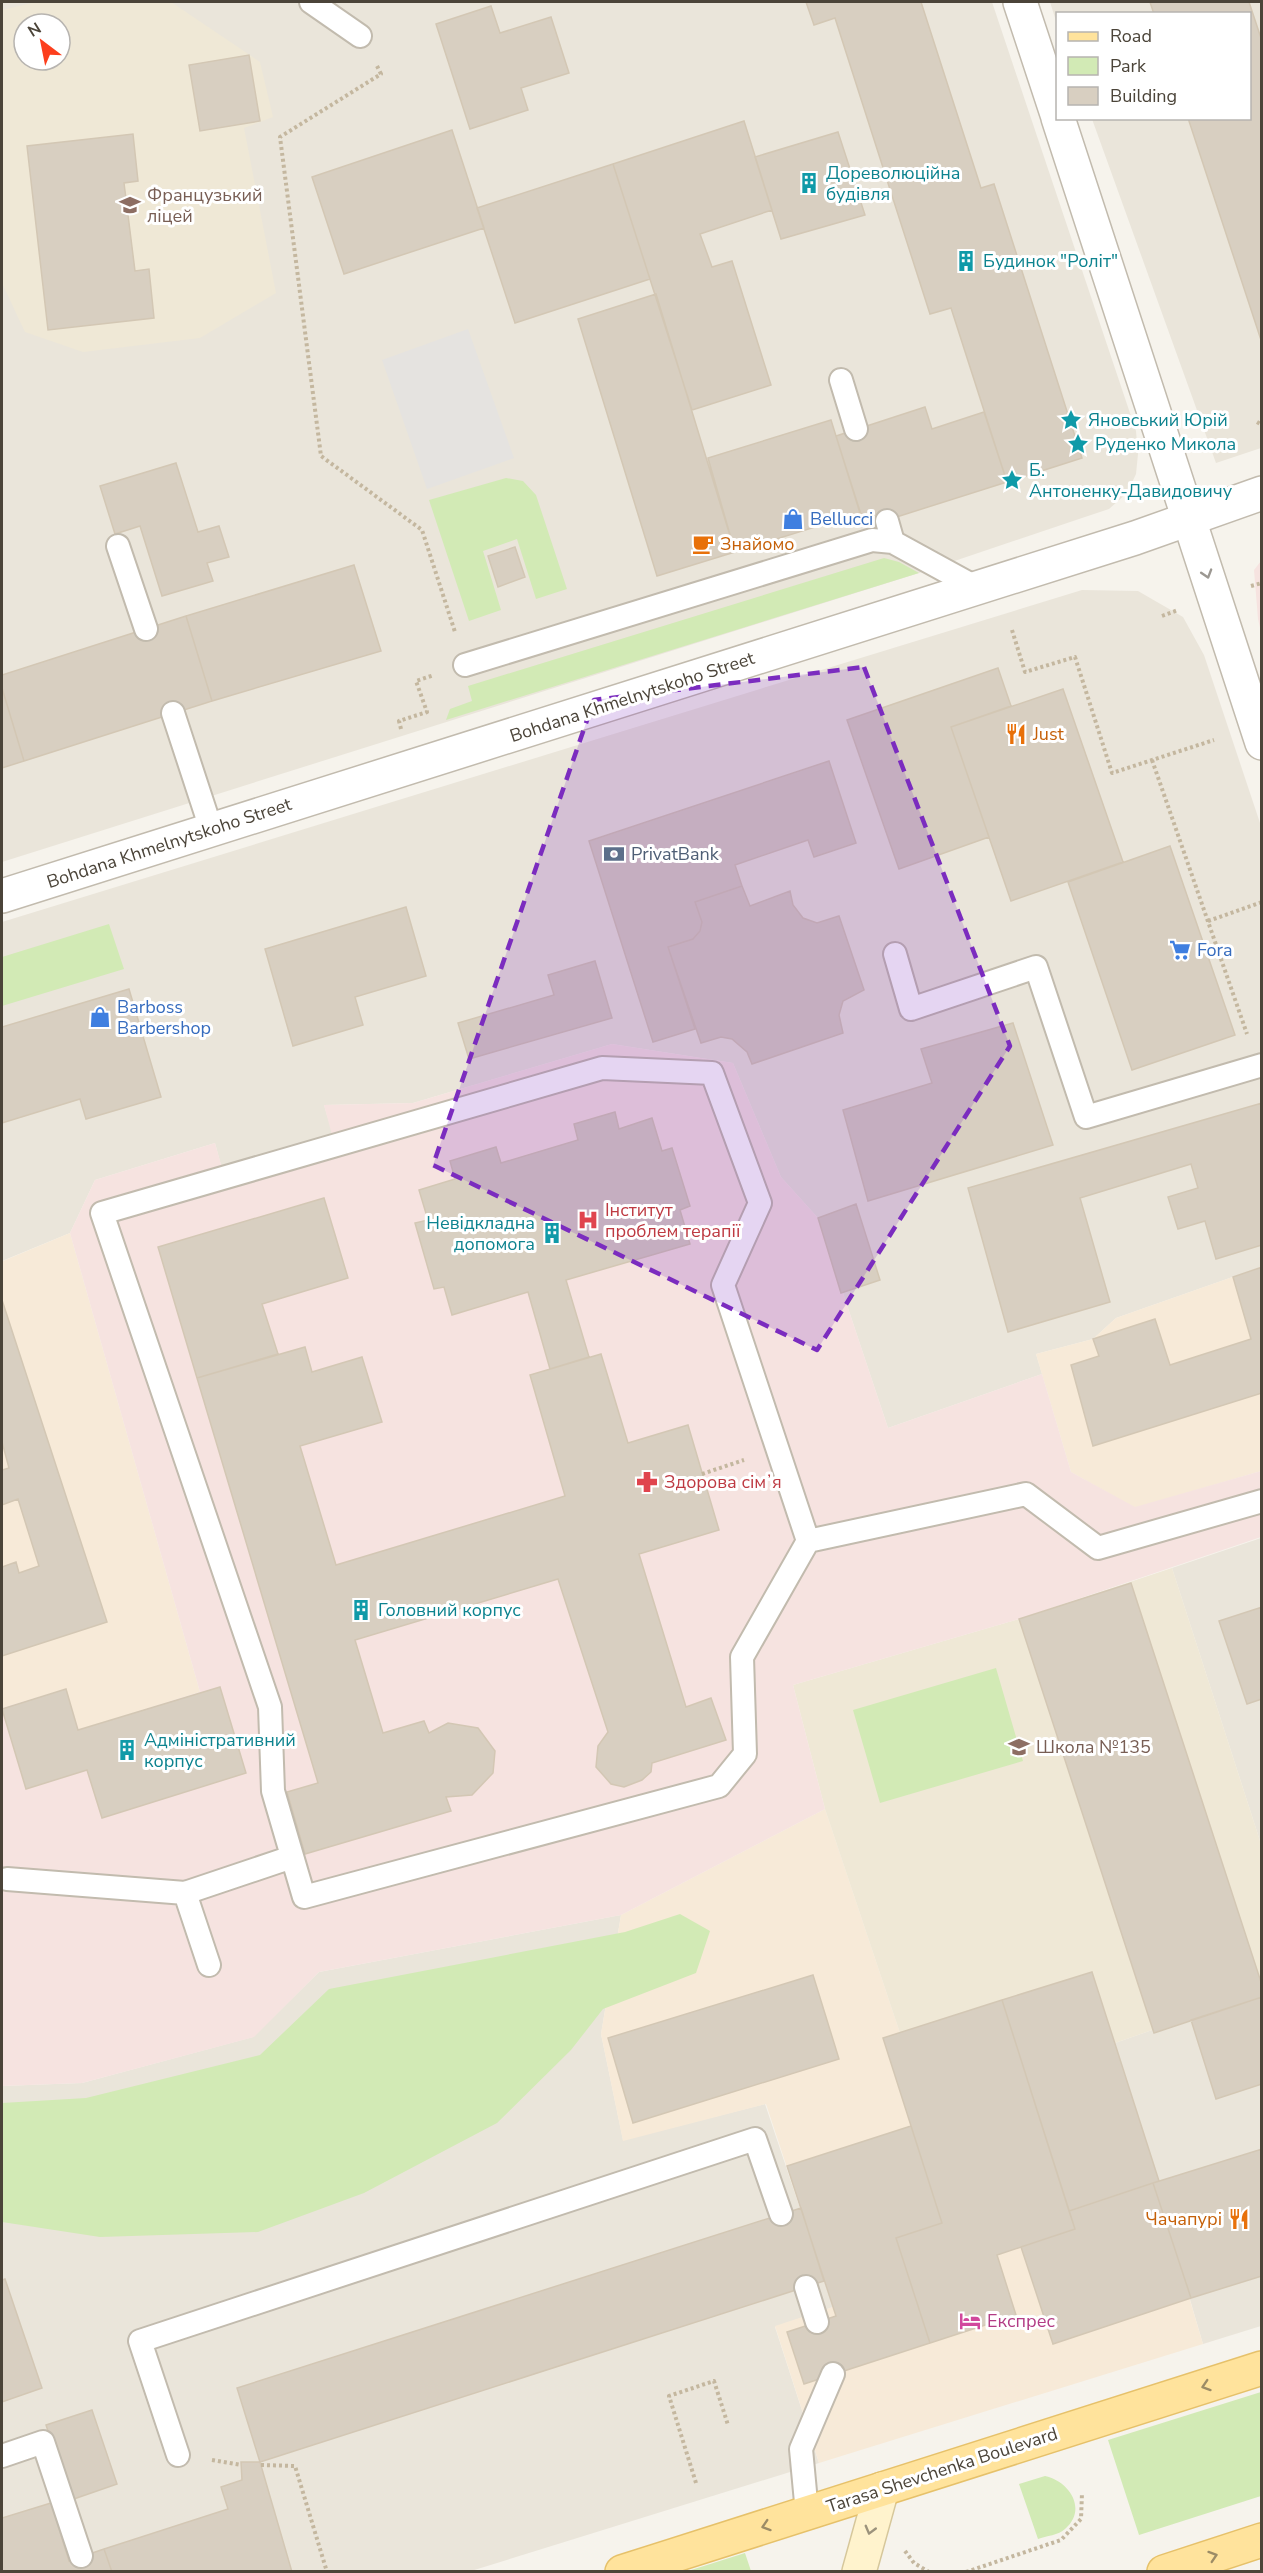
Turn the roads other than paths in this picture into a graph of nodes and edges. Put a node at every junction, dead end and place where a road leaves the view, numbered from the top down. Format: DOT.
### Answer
graph roads {
  1 [pos="311,2"];
  2 [pos="1020,2"];
  3 [pos="360,36"];
  4 [pos="1056,112"];
  5 [pos="1059,120"];
  6 [pos="841,380"];
  7 [pos="856,429"];
  8 [pos="1262,493"];
  9 [pos="1190,518"];
  10 [pos="118,546"];
  11 [pos="977,588"];
  12 [pos="146,629"];
  13 [pos="465,665"];
  14 [pos="173,713"];
  15 [pos="1262,743"];
  16 [pos="211,830"];
  17 [pos="2,896"];
  18 [pos="895,954"];
  19 [pos="1260,1065"];
  20 [pos="1262,1500"];
  21 [pos="808,1541"];
  22 [pos="292,1857"];
  23 [pos="7,1879"];
  24 [pos="185,1893"];
  25 [pos="209,1965"];
  26 [pos="781,2214"];
  27 [pos="806,2287"];
  28 [pos="817,2322"];
  29 [pos="1262,2368"];
  30 [pos="834,2374"];
  31 [pos="178,2455"];
  32 [pos="2,2456"];
  33 [pos="882,2489"];
  34 [pos="807,2513"];
  35 [pos="1262,2540"];
  36 [pos="81,2556"];
  37 [pos="622,2571"];
  38 [pos="859,2571"];
  39 [pos="1164,2571"];
  1 -- 3 [label="lane"];
  2 -- 4 [label="street"];
  5 -- 9 [label="street"];
  6 -- 7 [label="lane"];
  8 -- 9 [label="street, Bohdana Khmelnytskoho Street"];
  9 -- 11 [label="street, Bohdana Khmelnytskoho Street"];
  9 -- 15 [label="street, one-way"];
  10 -- 12 [label="lane"];
  11 -- 13 [label="lane"];
  11 -- 16 [label="street, Bohdana Khmelnytskoho Street"];
  14 -- 16 [label="lane"];
  16 -- 17 [label="street, Bohdana Khmelnytskoho Street"];
  18 -- 19 [label="lane"];
  20 -- 21 [label="lane"];
  21 -- 22 [label="lane"];
  21 -- 22 [label="lane"];
  22 -- 24 [label="lane"];
  23 -- 24 [label="lane"];
  24 -- 25 [label="lane"];
  26 -- 31 [label="lane"];
  27 -- 28 [label="lane"];
  29 -- 33 [label="main road, Tarasa Shevchenka Boulevard, one-way"];
  30 -- 34 [label="lane"];
  32 -- 36 [label="lane"];
  33 -- 34 [label="main road, Tarasa Shevchenka Boulevard"];
  33 -- 38 [label="main road, one-way"];
  34 -- 37 [label="main road, Tarasa Shevchenka Boulevard, one-way"];
  39 -- 35 [label="main road, one-way"];
}
